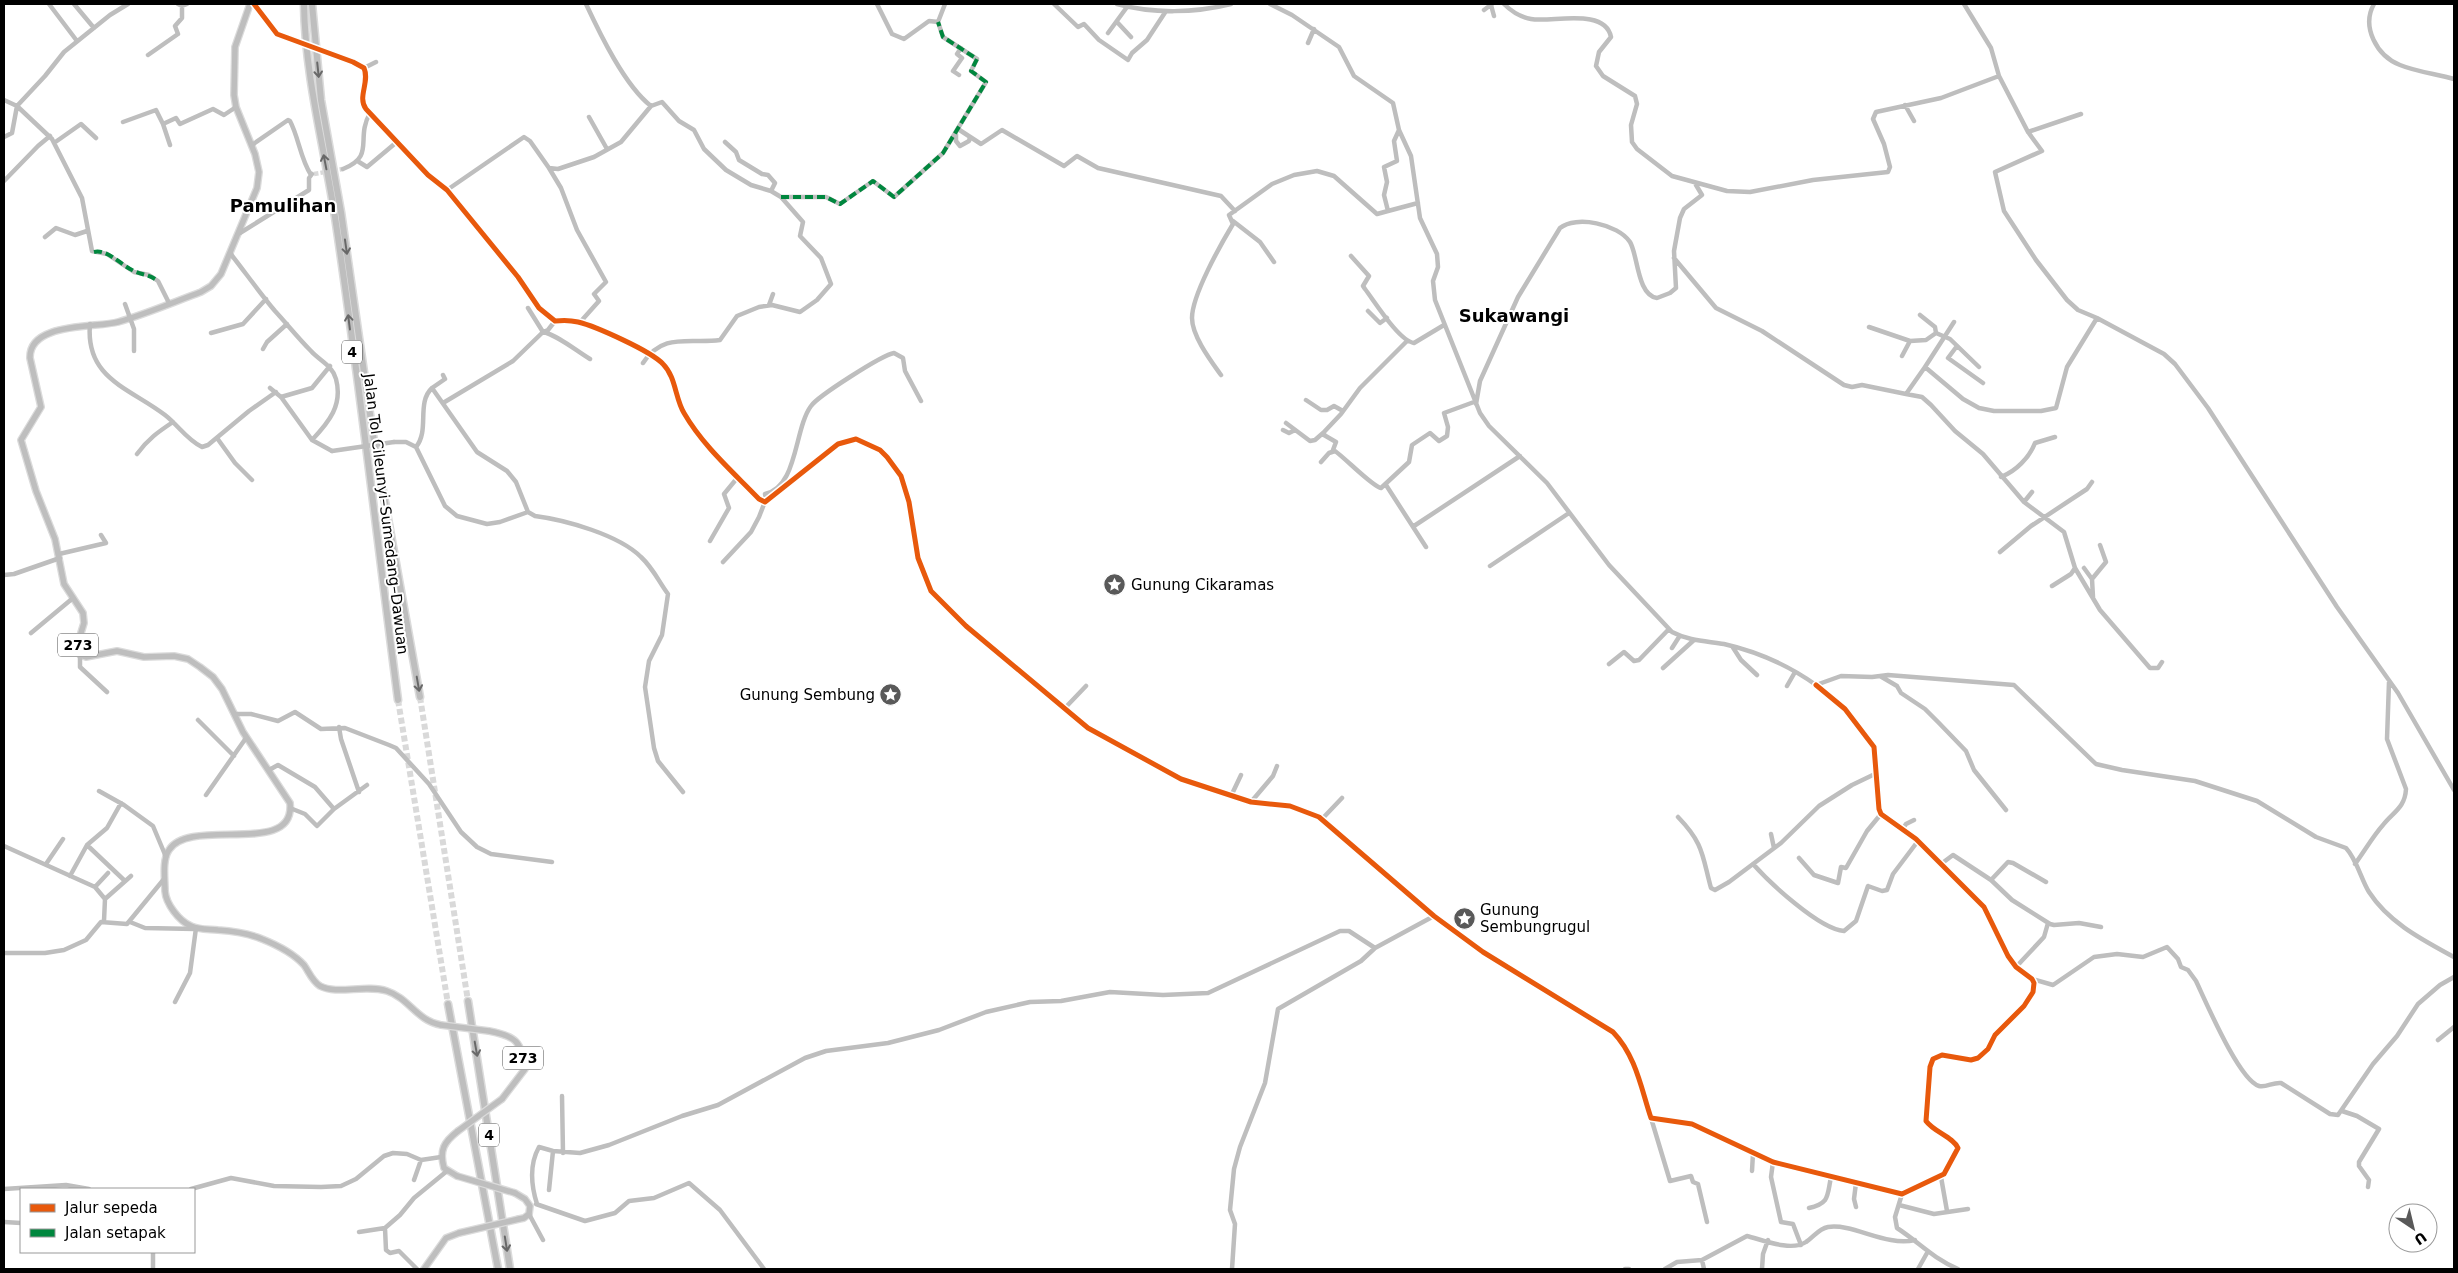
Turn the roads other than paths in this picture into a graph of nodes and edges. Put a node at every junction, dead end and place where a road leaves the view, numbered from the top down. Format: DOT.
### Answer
graph roads {
  1 [pos="49,4"];
  2 [pos="74,4"];
  3 [pos="128,4"];
  4 [pos="250,4"];
  5 [pos="254,4"];
  6 [pos="304,4"];
  7 [pos="312,4"];
  8 [pos="586,4"];
  9 [pos="877,4"];
  10 [pos="945,4"];
  11 [pos="1054,4"];
  12 [pos="1117,4"];
  13 [pos="1231,4"];
  14 [pos="1270,4"];
  15 [pos="1491,4"];
  16 [pos="1504,4"];
  17 [pos="1964,4"];
  18 [pos="2374,4"];
  19 [pos="183,5"];
  20 [pos="1127,7"];
  21 [pos="1484,10"];
  22 [pos="1166,11"];
  23 [pos="1494,16"];
  24 [pos="938,22"];
  25 [pos="1117,22"];
  26 [pos="94,28"];
  27 [pos="1314,29"];
  28 [pos="1108,33"];
  29 [pos="1131,37"];
  30 [pos="77,41"];
  31 [pos="1308,42"];
  32 [pos="961,48"];
  33 [pos="148,55"];
  34 [pos="376,62"];
  35 [pos="364,68"];
  36 [pos="959,75"];
  37 [pos="1999,76"];
  38 [pos="2454,79"];
  39 [pos="4,100"];
  40 [pos="1906,105"];
  41 [pos="17,106"];
  42 [pos="651,106"];
  43 [pos="236,107"];
  44 [pos="370,113"];
  45 [pos="2081,114"];
  46 [pos="589,117"];
  47 [pos="1914,121"];
  48 [pos="123,122"];
  49 [pos="163,124"];
  50 [pos="1399,130"];
  51 [pos="957,131"];
  52 [pos="2028,132"];
  53 [pos="50,136"];
  54 [pos="4,137"];
  55 [pos="970,137"];
  56 [pos="96,138"];
  57 [pos="398,141"];
  58 [pos="725,142"];
  59 [pos="54,143"];
  60 [pos="170,145"];
  61 [pos="252,145"];
  62 [pos="608,149"];
  63 [pos="359,162"];
  64 [pos="550,168"];
  65 [pos="343,169"];
  66 [pos="4,181"];
  67 [pos="1695,184"];
  68 [pos="447,190"];
  69 [pos="771,191"];
  70 [pos="781,197"];
  71 [pos="1418,203"];
  72 [pos="1235,211"];
  73 [pos="1388,211"];
  74 [pos="1233,221"];
  75 [pos="86,231"];
  76 [pos="240,233"];
  77 [pos="45,236"];
  78 [pos="230,253"];
  79 [pos="1351,256"];
  80 [pos="1674,258"];
  81 [pos="1274,262"];
  82 [pos="773,294"];
  83 [pos="266,299"];
  84 [pos="169,303"];
  85 [pos="125,304"];
  86 [pos="769,305"];
  87 [pos="528,308"];
  88 [pos="1368,312"];
  89 [pos="1920,315"];
  90 [pos="130,318"];
  91 [pos="1387,318"];
  92 [pos="2097,318"];
  93 [pos="555,321"];
  94 [pos="1954,322"];
  95 [pos="90,324"];
  96 [pos="287,324"];
  97 [pos="588,325"];
  98 [pos="1444,325"];
  99 [pos="1869,327"];
  100 [pos="543,332"];
  101 [pos="211,333"];
  102 [pos="1936,333"];
  103 [pos="1943,337"];
  104 [pos="1407,340"];
  105 [pos="1910,341"];
  106 [pos="1957,346"];
  107 [pos="263,349"];
  108 [pos="134,351"];
  109 [pos="649,354"];
  110 [pos="1902,356"];
  111 [pos="590,359"];
  112 [pos="643,363"];
  113 [pos="330,366"];
  114 [pos="1925,366"];
  115 [pos="1978,367"];
  116 [pos="443,375"];
  117 [pos="1221,375"];
  118 [pos="1983,383"];
  119 [pos="270,388"];
  120 [pos="432,388"];
  121 [pos="276,392"];
  122 [pos="1906,394"];
  123 [pos="280,397"];
  124 [pos="1306,400"];
  125 [pos="920,401"];
  126 [pos="443,403"];
  127 [pos="1475,404"];
  128 [pos="1343,411"];
  129 [pos="173,422"];
  130 [pos="1286,422"];
  131 [pos="1283,430"];
  132 [pos="1295,430"];
  133 [pos="1323,433"];
  134 [pos="217,438"];
  135 [pos="2055,438"];
  136 [pos="312,440"];
  137 [pos="416,447"];
  138 [pos="1333,450"];
  139 [pos="137,454"];
  140 [pos="1520,456"];
  141 [pos="1321,462"];
  142 [pos="738,477"];
  143 [pos="2001,477"];
  144 [pos="252,480"];
  145 [pos="2092,482"];
  146 [pos="1386,485"];
  147 [pos="2032,492"];
  148 [pos="765,502"];
  149 [pos="2024,502"];
  150 [pos="528,512"];
  151 [pos="1569,514"];
  152 [pos="2045,518"];
  153 [pos="1414,526"];
  154 [pos="101,535"];
  155 [pos="710,541"];
  156 [pos="2100,545"];
  157 [pos="1426,547"];
  158 [pos="2000,552"];
  159 [pos="59,556"];
  160 [pos="723,562"];
  161 [pos="1490,566"];
  162 [pos="2075,568"];
  163 [pos="2084,568"];
  164 [pos="4,575"];
  165 [pos="2092,579"];
  166 [pos="2052,586"];
  167 [pos="73,598"];
  168 [pos="2093,598"];
  169 [pos="1669,629"];
  170 [pos="31,633"];
  171 [pos="1679,637"];
  172 [pos="1694,640"];
  173 [pos="1732,646"];
  174 [pos="1672,648"];
  175 [pos="80,655"];
  176 [pos="2162,662"];
  177 [pos="1609,664"];
  178 [pos="1664,668"];
  179 [pos="1796,672"];
  180 [pos="1757,675"];
  181 [pos="1880,676"];
  182 [pos="2389,682"];
  183 [pos="1086,686"];
  184 [pos="1787,686"];
  185 [pos="1816,686"];
  186 [pos="107,692"];
  187 [pos="420,697"];
  188 [pos="398,700"];
  189 [pos="1064,709"];
  190 [pos="234,714"];
  191 [pos="198,720"];
  192 [pos="339,727"];
  193 [pos="246,738"];
  194 [pos="234,756"];
  195 [pos="1277,766"];
  196 [pos="269,770"];
  197 [pos="1877,773"];
  198 [pos="1241,775"];
  199 [pos="367,785"];
  200 [pos="2454,790"];
  201 [pos="99,791"];
  202 [pos="359,792"];
  203 [pos="683,792"];
  204 [pos="1232,794"];
  205 [pos="206,795"];
  206 [pos="1342,798"];
  207 [pos="1252,802"];
  208 [pos="121,803"];
  209 [pos="290,808"];
  210 [pos="334,809"];
  211 [pos="2006,810"];
  212 [pos="1882,814"];
  213 [pos="1678,817"];
  214 [pos="1322,819"];
  215 [pos="1914,820"];
  216 [pos="1902,830"];
  217 [pos="1771,834"];
  218 [pos="63,839"];
  219 [pos="1918,841"];
  220 [pos="87,845"];
  221 [pos="4,846"];
  222 [pos="1774,848"];
  223 [pos="166,856"];
  224 [pos="1799,858"];
  225 [pos="552,862"];
  226 [pos="46,864"];
  227 [pos="1752,864"];
  228 [pos="1941,864"];
  229 [pos="2355,864"];
  230 [pos="108,873"];
  231 [pos="70,876"];
  232 [pos="131,876"];
  233 [pos="165,878"];
  234 [pos="1991,880"];
  235 [pos="125,881"];
  236 [pos="2046,882"];
  237 [pos="95,886"];
  238 [pos="104,899"];
  239 [pos="1434,916"];
  240 [pos="104,921"];
  241 [pos="130,922"];
  242 [pos="2048,923"];
  243 [pos="2101,927"];
  244 [pos="196,928"];
  245 [pos="1375,948"];
  246 [pos="4,953"];
  247 [pos="2454,957"];
  248 [pos="2016,967"];
  249 [pos="2454,977"];
  250 [pos="2032,979"];
  251 [pos="468,1001"];
  252 [pos="176,1002"];
  253 [pos="448,1004"];
  254 [pos="2454,1027"];
  255 [pos="2438,1040"];
  256 [pos="562,1096"];
  257 [pos="2342,1111"];
  258 [pos="1651,1118"];
  259 [pos="553,1151"];
  260 [pos="563,1153"];
  261 [pos="1753,1153"];
  262 [pos="441,1157"];
  263 [pos="421,1160"];
  264 [pos="1773,1162"];
  265 [pos="447,1171"];
  266 [pos="1752,1171"];
  267 [pos="1830,1176"];
  268 [pos="1941,1177"];
  269 [pos="414,1180"];
  270 [pos="1856,1183"];
  271 [pos="2368,1187"];
  272 [pos="39,1188"];
  273 [pos="83,1188"];
  274 [pos="195,1188"];
  275 [pos="4,1189"];
  276 [pos="20,1189"];
  277 [pos="548,1190"];
  278 [pos="1902,1194"];
  279 [pos="537,1204"];
  280 [pos="1900,1205"];
  281 [pos="530,1206"];
  282 [pos="1856,1207"];
  283 [pos="1809,1208"];
  284 [pos="1968,1209"];
  285 [pos="1947,1211"];
  286 [pos="528,1214"];
  287 [pos="4,1222"];
  288 [pos="1707,1222"];
  289 [pos="20,1223"];
  290 [pos="385,1228"];
  291 [pos="359,1232"];
  292 [pos="543,1240"];
  293 [pos="1768,1240"];
  294 [pos="1915,1240"];
  295 [pos="1801,1245"];
  296 [pos="153,1253"];
  297 [pos="1927,1253"];
  298 [pos="1702,1260"];
  299 [pos="153,1269"];
  300 [pos="417,1269"];
  301 [pos="424,1269"];
  302 [pos="498,1269"];
  303 [pos="510,1269"];
  304 [pos="764,1269"];
  305 [pos="1232,1269"];
  306 [pos="1625,1269"];
  307 [pos="1629,1269"];
  308 [pos="1665,1269"];
  309 [pos="1704,1269"];
  310 [pos="1762,1269"];
  311 [pos="1918,1269"];
  312 [pos="1958,1269"];
  1 -- 30 [label="street"];
  2 -- 26 [label="street"];
  3 -- 26 [label="street"];
  4 -- 43 [label="main road, 273"];
  5 -- 35 [label="street, bridge"];
  188 -- 6 [label="highway, Jalan Tol Cileunyi–Sumedang–Dawuan / 4, one-way"];
  7 -- 187 [label="highway, Jalan Tol Cileunyi–Sumedang–Dawuan / 4, one-way"];
  8 -- 42 [label="street"];
  9 -- 24 [label="street"];
  10 -- 24 [label="street"];
  11 -- 22 [label="street"];
  12 -- 20 [label="street"];
  13 -- 22 [label="street"];
  14 -- 27 [label="street"];
  15 -- 21 [label="street"];
  15 -- 23 [label="street"];
  16 -- 67 [label="street"];
  17 -- 37 [label="street"];
  18 -- 38 [label="street"];
  19 -- 33 [label="street"];
  20 -- 22 [label="street"];
  20 -- 25 [label="street"];
  24 -- 32 [label="street"];
  25 -- 28 [label="street"];
  25 -- 29 [label="street"];
  26 -- 30 [label="street"];
  27 -- 31 [label="street"];
  27 -- 50 [label="street"];
  30 -- 41 [label="street"];
  32 -- 36 [label="street"];
  32 -- 51 [label="street"];
  34 -- 35 [label="street"];
  35 -- 44 [label="street"];
  37 -- 40 [label="street"];
  37 -- 52 [label="street"];
  39 -- 41 [label="street"];
  40 -- 47 [label="street"];
  40 -- 67 [label="street"];
  41 -- 53 [label="street"];
  41 -- 54 [label="street"];
  42 -- 62 [label="street"];
  42 -- 69 [label="street"];
  43 -- 49 [label="street"];
  43 -- 61 [label="main road, 273"];
  44 -- 57 [label="street"];
  44 -- 63 [label="street"];
  45 -- 52 [label="street"];
  46 -- 62 [label="street"];
  48 -- 49 [label="street"];
  49 -- 60 [label="street"];
  50 -- 71 [label="street"];
  50 -- 73 [label="street"];
  51 -- 55 [label="street"];
  51 -- 55 [label="street"];
  51 -- 70 [label="street"];
  52 -- 92 [label="street"];
  53 -- 59 [label="street"];
  53 -- 66 [label="street"];
  55 -- 72 [label="street"];
  56 -- 59 [label="street"];
  57 -- 63 [label="street"];
  57 -- 68 [label="street"];
  58 -- 69 [label="street"];
  59 -- 75 [label="street"];
  61 -- 76 [label="main road, 273"];
  61 -- 76 [label="street"];
  62 -- 64 [label="street"];
  63 -- 65 [label="street"];
  64 -- 68 [label="street"];
  64 -- 97 [label="street"];
  67 -- 80 [label="street"];
  68 -- 93 [label="street"];
  69 -- 70 [label="street"];
  70 -- 86 [label="street"];
  71 -- 73 [label="street"];
  71 -- 98 [label="street"];
  72 -- 73 [label="street"];
  72 -- 74 [label="street"];
  74 -- 81 [label="street"];
  74 -- 117 [label="street"];
  75 -- 77 [label="street"];
  75 -- 84 [label="street"];
  76 -- 78 [label="main road, 273"];
  78 -- 83 [label="street"];
  78 -- 84 [label="main road, 273"];
  79 -- 91 [label="street"];
  80 -- 122 [label="street"];
  80 -- 127 [label="street"];
  82 -- 86 [label="street"];
  83 -- 96 [label="street"];
  83 -- 101 [label="street"];
  84 -- 90 [label="main road, 273"];
  85 -- 90 [label="street"];
  86 -- 109 [label="street"];
  87 -- 100 [label="street"];
  88 -- 91 [label="street"];
  89 -- 102 [label="street"];
  90 -- 95 [label="main road, 273"];
  90 -- 108 [label="street"];
  91 -- 104 [label="street"];
  92 -- 114 [label="street"];
  92 -- 182 [label="street"];
  93 -- 97 [label="street"];
  93 -- 100 [label="street"];
  94 -- 103 [label="street"];
  95 -- 129 [label="street"];
  95 -- 159 [label="main road, 273"];
  96 -- 107 [label="street"];
  96 -- 113 [label="street"];
  97 -- 109 [label="street"];
  98 -- 104 [label="street"];
  98 -- 127 [label="street"];
  99 -- 105 [label="street"];
  100 -- 111 [label="street"];
  100 -- 126 [label="street"];
  102 -- 103 [label="street"];
  102 -- 105 [label="street"];
  103 -- 106 [label="street"];
  103 -- 114 [label="street"];
  104 -- 128 [label="street"];
  105 -- 110 [label="street"];
  106 -- 115 [label="street"];
  106 -- 118 [label="street"];
  109 -- 112 [label="street"];
  109 -- 142 [label="street"];
  113 -- 123 [label="street"];
  113 -- 136 [label="street"];
  114 -- 122 [label="street"];
  116 -- 120 [label="street"];
  119 -- 121 [label="street"];
  120 -- 126 [label="street"];
  120 -- 137 [label="street"];
  121 -- 123 [label="street"];
  121 -- 134 [label="street"];
  122 -- 143 [label="street"];
  123 -- 136 [label="street"];
  124 -- 128 [label="street"];
  125 -- 148 [label="street"];
  126 -- 150 [label="street"];
  127 -- 140 [label="street"];
  127 -- 146 [label="street"];
  128 -- 133 [label="street"];
  129 -- 134 [label="street"];
  129 -- 139 [label="street"];
  130 -- 132 [label="street"];
  131 -- 132 [label="street"];
  132 -- 133 [label="street"];
  133 -- 138 [label="street"];
  134 -- 144 [label="street"];
  135 -- 143 [label="street"];
  136 -- 137 [label="street, bridge"];
  137 -- 150 [label="street"];
  138 -- 141 [label="street"];
  138 -- 146 [label="street"];
  140 -- 151 [label="street"];
  140 -- 153 [label="street"];
  142 -- 148 [label="street"];
  142 -- 155 [label="street"];
  143 -- 149 [label="street"];
  145 -- 152 [label="street"];
  146 -- 153 [label="street"];
  147 -- 149 [label="street"];
  148 -- 160 [label="street"];
  148 -- 189 [label="street"];
  149 -- 152 [label="street"];
  150 -- 203 [label="street"];
  151 -- 161 [label="street"];
  151 -- 169 [label="street"];
  152 -- 158 [label="street"];
  152 -- 162 [label="street"];
  153 -- 157 [label="street"];
  154 -- 159 [label="street"];
  156 -- 165 [label="street"];
  159 -- 164 [label="street"];
  159 -- 167 [label="main road, 273"];
  162 -- 166 [label="street"];
  162 -- 168 [label="street"];
  163 -- 165 [label="street"];
  165 -- 168 [label="street"];
  167 -- 170 [label="street"];
  167 -- 175 [label="main road, 273"];
  168 -- 176 [label="street"];
  169 -- 171 [label="street"];
  169 -- 177 [label="street"];
  171 -- 172 [label="street"];
  171 -- 174 [label="street"];
  172 -- 173 [label="street"];
  172 -- 178 [label="street"];
  173 -- 179 [label="street"];
  173 -- 180 [label="street"];
  175 -- 186 [label="street"];
  175 -- 190 [label="main road, 273"];
  179 -- 184 [label="street"];
  179 -- 185 [label="street"];
  181 -- 185 [label="street"];
  181 -- 211 [label="street"];
  181 -- 229 [label="street"];
  182 -- 200 [label="street"];
  182 -- 229 [label="street"];
  183 -- 189 [label="street"];
  185 -- 197 [label="street"];
  189 -- 204 [label="street"];
  190 -- 192 [label="street"];
  190 -- 193 [label="main road, 273"];
  191 -- 194 [label="street"];
  192 -- 202 [label="street"];
  192 -- 225 [label="street"];
  193 -- 194 [label="street"];
  193 -- 196 [label="main road, 273"];
  194 -- 205 [label="street"];
  195 -- 207 [label="street"];
  196 -- 209 [label="main road, 273"];
  196 -- 210 [label="street"];
  197 -- 212 [label="street"];
  197 -- 222 [label="street"];
  198 -- 204 [label="street"];
  199 -- 202 [label="street"];
  201 -- 208 [label="street"];
  202 -- 210 [label="street"];
  204 -- 207 [label="street"];
  206 -- 214 [label="street"];
  207 -- 214 [label="street"];
  208 -- 220 [label="street"];
  208 -- 223 [label="street"];
  209 -- 210 [label="street"];
  209 -- 223 [label="main road"];
  212 -- 216 [label="street"];
  212 -- 224 [label="street"];
  213 -- 227 [label="street"];
  214 -- 239 [label="street"];
  215 -- 216 [label="street"];
  216 -- 219 [label="street"];
  217 -- 222 [label="street"];
  218 -- 226 [label="street"];
  219 -- 227 [label="street"];
  219 -- 228 [label="street"];
  220 -- 231 [label="street"];
  220 -- 235 [label="street"];
  221 -- 226 [label="street"];
  222 -- 227 [label="street"];
  223 -- 233 [label="main road"];
  226 -- 231 [label="street"];
  228 -- 234 [label="street"];
  228 -- 248 [label="street"];
  229 -- 247 [label="street"];
  230 -- 237 [label="street"];
  231 -- 237 [label="street"];
  232 -- 235 [label="street"];
  233 -- 241 [label="street"];
  233 -- 244 [label="main road"];
  234 -- 236 [label="street"];
  234 -- 242 [label="street"];
  235 -- 238 [label="street"];
  237 -- 238 [label="street"];
  238 -- 240 [label="street"];
  239 -- 245 [label="street"];
  239 -- 258 [label="street"];
  240 -- 241 [label="street"];
  240 -- 246 [label="street"];
  241 -- 244 [label="street"];
  242 -- 243 [label="street"];
  242 -- 248 [label="street"];
  244 -- 252 [label="street"];
  244 -- 262 [label="main road, 273, bridge"];
  245 -- 260 [label="street"];
  245 -- 305 [label="street"];
  248 -- 250 [label="street"];
  249 -- 257 [label="street"];
  250 -- 257 [label="street"];
  250 -- 268 [label="street"];
  251 -- 303 [label="highway, 4, one-way"];
  253 -- 302 [label="highway, 4"];
  254 -- 255 [label="street"];
  256 -- 260 [label="street"];
  257 -- 271 [label="street"];
  258 -- 261 [label="street"];
  258 -- 288 [label="street"];
  259 -- 260 [label="street"];
  259 -- 277 [label="street"];
  259 -- 279 [label="street"];
  261 -- 264 [label="street"];
  261 -- 266 [label="street"];
  262 -- 263 [label="street"];
  262 -- 265 [label="main road"];
  263 -- 269 [label="street"];
  263 -- 274 [label="street"];
  264 -- 267 [label="street"];
  264 -- 295 [label="street"];
  265 -- 281 [label="main road, bridge"];
  265 -- 290 [label="street"];
  267 -- 270 [label="street"];
  267 -- 283 [label="street"];
  268 -- 278 [label="street"];
  268 -- 285 [label="street"];
  270 -- 278 [label="street"];
  270 -- 282 [label="street"];
  272 -- 273 [label="street"];
  275 -- 276 [label="street"];
  278 -- 280 [label="street"];
  279 -- 281 [label="street"];
  279 -- 304 [label="street"];
  280 -- 285 [label="street"];
  280 -- 294 [label="street"];
  281 -- 286 [label="main road"];
  284 -- 285 [label="street"];
  286 -- 292 [label="street"];
  286 -- 301 [label="main road, bridge"];
  287 -- 289 [label="street"];
  290 -- 291 [label="street"];
  290 -- 300 [label="street"];
  293 -- 295 [label="street"];
  293 -- 298 [label="street"];
  293 -- 310 [label="street"];
  294 -- 295 [label="street"];
  294 -- 297 [label="street"];
  296 -- 299 [label="street"];
  297 -- 311 [label="street"];
  297 -- 312 [label="street"];
  298 -- 308 [label="street"];
  298 -- 309 [label="street"];
  306 -- 307 [label="street"];
}
